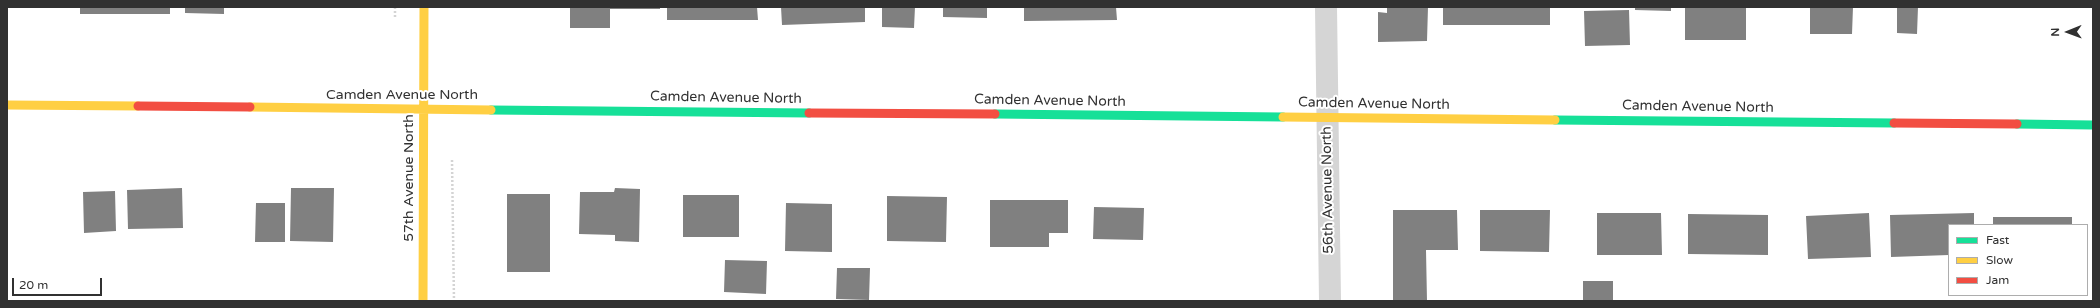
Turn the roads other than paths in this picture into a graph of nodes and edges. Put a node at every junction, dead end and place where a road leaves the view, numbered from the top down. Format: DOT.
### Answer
graph roads {
  1 [pos="424,7"];
  2 [pos="1326,7"];
  3 [pos="7,105"];
  4 [pos="423,109"];
  5 [pos="1327,118"];
  6 [pos="2093,125"];
  7 [pos="423,301"];
  8 [pos="1330,301"];
  1 -- 4 [label="street, 57th Avenue North"];
  2 -- 5 [label="street, 56th Avenue North"];
  3 -- 4 [label="street, Camden Avenue North"];
  4 -- 5 [label="street, Camden Avenue North"];
  4 -- 7 [label="street, 57th Avenue North"];
  5 -- 6 [label="street, Camden Avenue North"];
  5 -- 8 [label="street, 56th Avenue North"];
}
